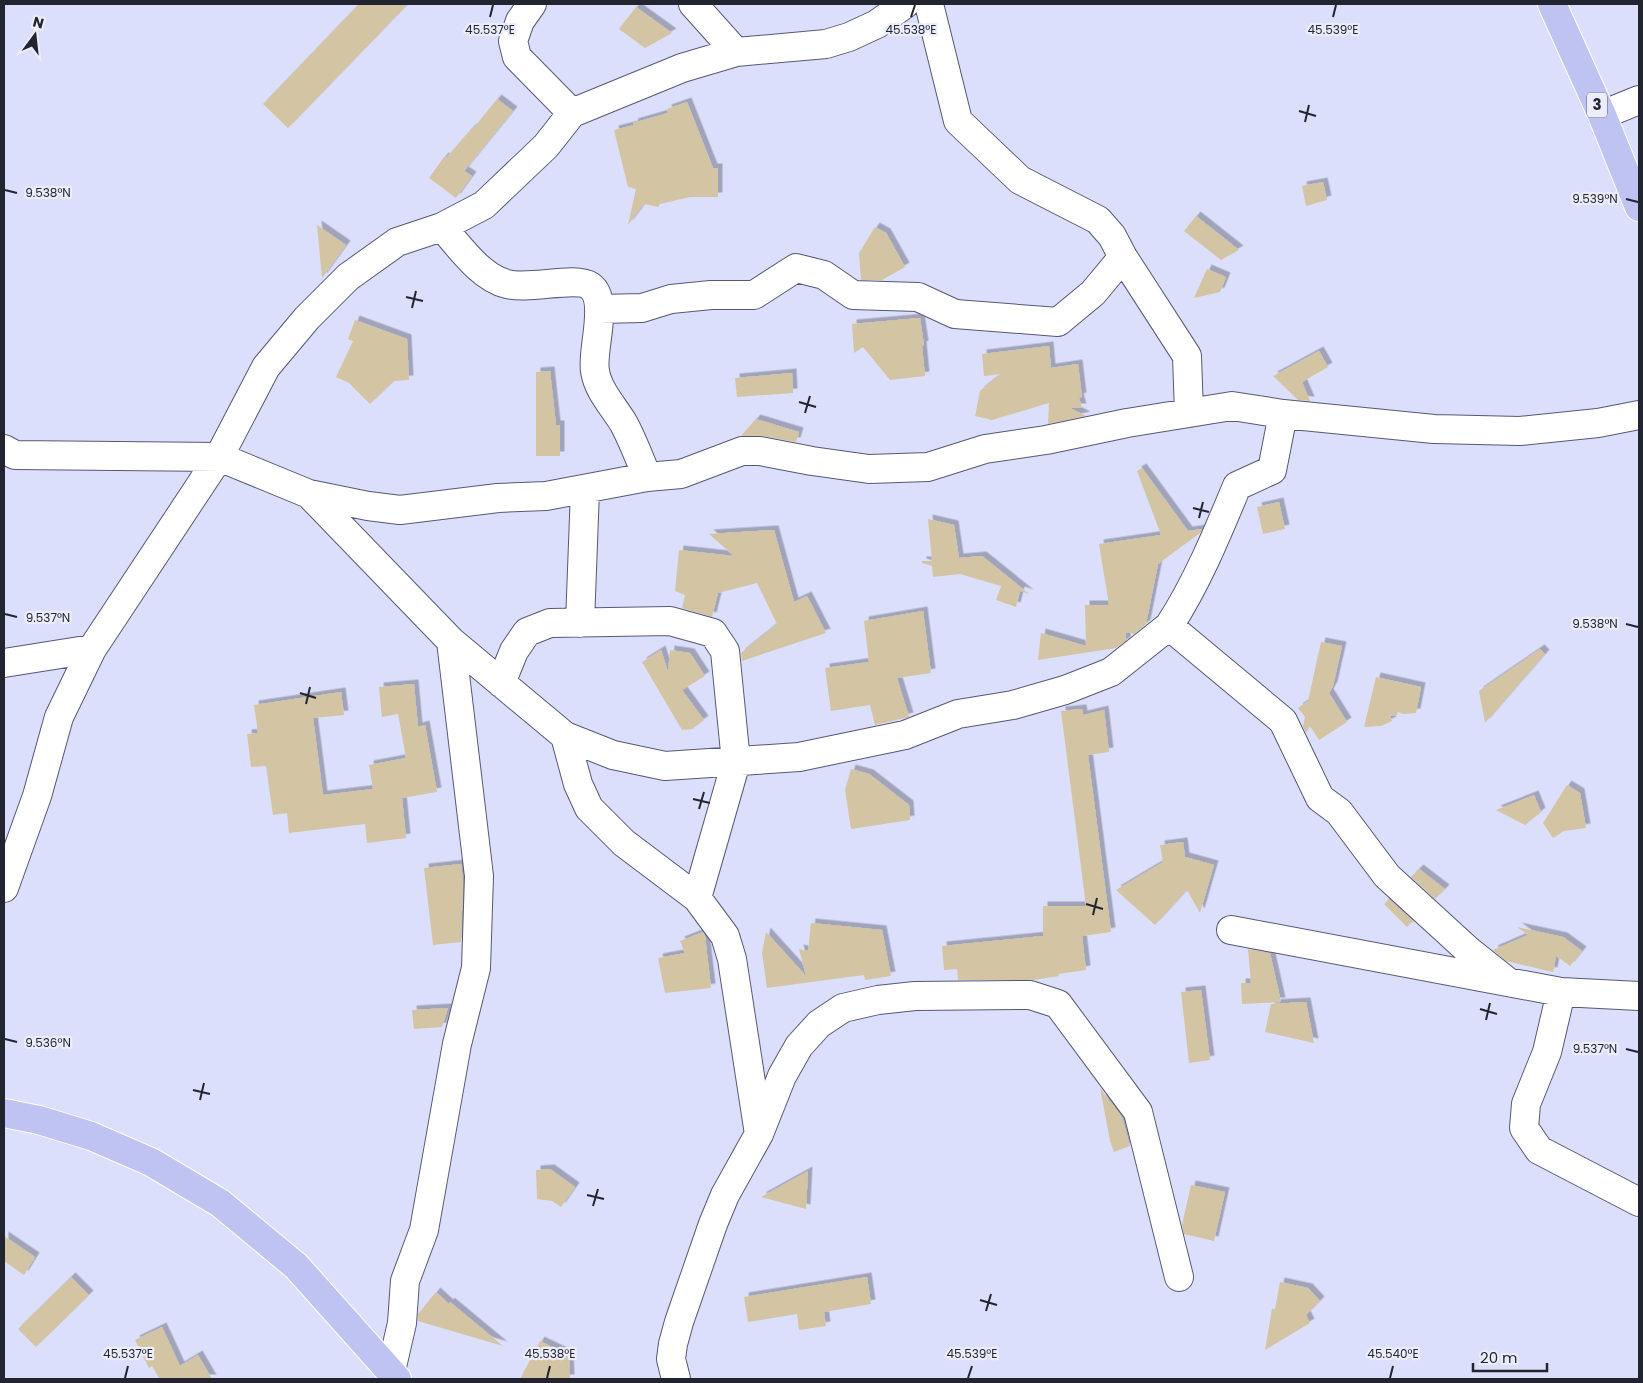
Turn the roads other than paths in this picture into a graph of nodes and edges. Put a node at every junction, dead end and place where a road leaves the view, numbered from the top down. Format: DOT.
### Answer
graph roads {
  1 [pos="532,4"];
  2 [pos="693,4"];
  3 [pos="905,4"];
  4 [pos="929,4"];
  5 [pos="1552,4"];
  6 [pos="736,52"];
  7 [pos="1639,100"];
  8 [pos="572,114"];
  9 [pos="1602,115"];
  10 [pos="1639,207"];
  11 [pos="442,227"];
  12 [pos="1123,257"];
  13 [pos="600,308"];
  14 [pos="1189,413"];
  15 [pos="1283,414"];
  16 [pos="1639,415"];
  17 [pos="4,449"];
  18 [pos="219,457"];
  19 [pos="647,477"];
  20 [pos="584,490"];
  21 [pos="309,494"];
  22 [pos="580,623"];
  23 [pos="1169,626"];
  24 [pos="451,641"];
  25 [pos="92,649"];
  26 [pos="4,663"];
  27 [pos="501,683"];
  28 [pos="565,736"];
  29 [pos="736,762"];
  30 [pos="4,888"];
  31 [pos="697,898"];
  32 [pos="1231,930"];
  33 [pos="1508,982"];
  34 [pos="1561,992"];
  35 [pos="1639,996"];
  36 [pos="4,1113"];
  37 [pos="759,1134"];
  38 [pos="1639,1202"];
  39 [pos="1179,1277"];
  40 [pos="394,1375"];
  41 [pos="676,1379"];
  1 -- 8 [label="street"];
  2 -- 6 [label="street"];
  3 -- 6 [label="street"];
  4 -- 12 [label="street"];
  5 -- 9 [label="highway, 3"];
  6 -- 8 [label="street"];
  7 -- 9 [label="street"];
  8 -- 11 [label="street"];
  9 -- 10 [label="highway, 3"];
  11 -- 13 [label="street"];
  11 -- 18 [label="street"];
  12 -- 13 [label="street"];
  12 -- 14 [label="street"];
  13 -- 19 [label="street"];
  14 -- 15 [label="street"];
  14 -- 19 [label="street"];
  15 -- 16 [label="street"];
  15 -- 23 [label="street"];
  17 -- 18 [label="street"];
  18 -- 21 [label="street"];
  18 -- 25 [label="street"];
  19 -- 20 [label="street"];
  20 -- 21 [label="street"];
  20 -- 22 [label="street"];
  21 -- 24 [label="street"];
  22 -- 27 [label="street"];
  22 -- 29 [label="street"];
  23 -- 29 [label="street"];
  23 -- 33 [label="street"];
  24 -- 27 [label="street"];
  24 -- 40 [label="street"];
  25 -- 26 [label="street"];
  25 -- 30 [label="street"];
  27 -- 28 [label="street"];
  28 -- 29 [label="street"];
  28 -- 31 [label="street"];
  29 -- 31 [label="street"];
  31 -- 37 [label="street"];
  32 -- 33 [label="street"];
  33 -- 34 [label="street"];
  34 -- 35 [label="street"];
  34 -- 38 [label="street"];
  36 -- 40 [label="highway"];
  37 -- 39 [label="street"];
  37 -- 41 [label="street"];
}
